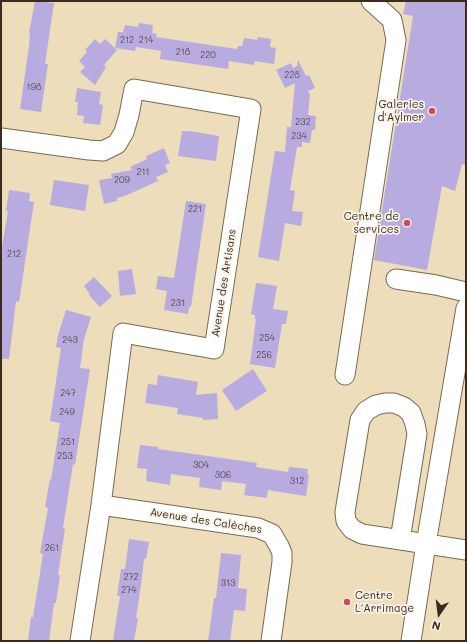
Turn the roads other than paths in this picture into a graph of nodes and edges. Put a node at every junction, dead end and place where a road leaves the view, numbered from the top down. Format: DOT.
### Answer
graph roads {
  1 [pos="371,1"];
  2 [pos="1,138"];
  3 [pos="396,279"];
  4 [pos="466,292"];
  5 [pos="466,308"];
  6 [pos="344,375"];
  7 [pos="101,505"];
  8 [pos="400,540"];
  9 [pos="426,544"];
  10 [pos="466,550"];
  11 [pos="80,641"];
  12 [pos="271,641"];
  13 [pos="411,641"];
  1 -- 6 [label="street"];
  2 -- 7 [label="street, Avenue des Artisans"];
  3 -- 4 [label="street"];
  5 -- 9 [label="street"];
  7 -- 11 [label="street, Avenue des Artisans"];
  7 -- 12 [label="street, Avenue des Calèches"];
  8 -- 8 [label="street"];
  8 -- 9 [label="street"];
  9 -- 10 [label="street"];
  9 -- 13 [label="street"];
}
